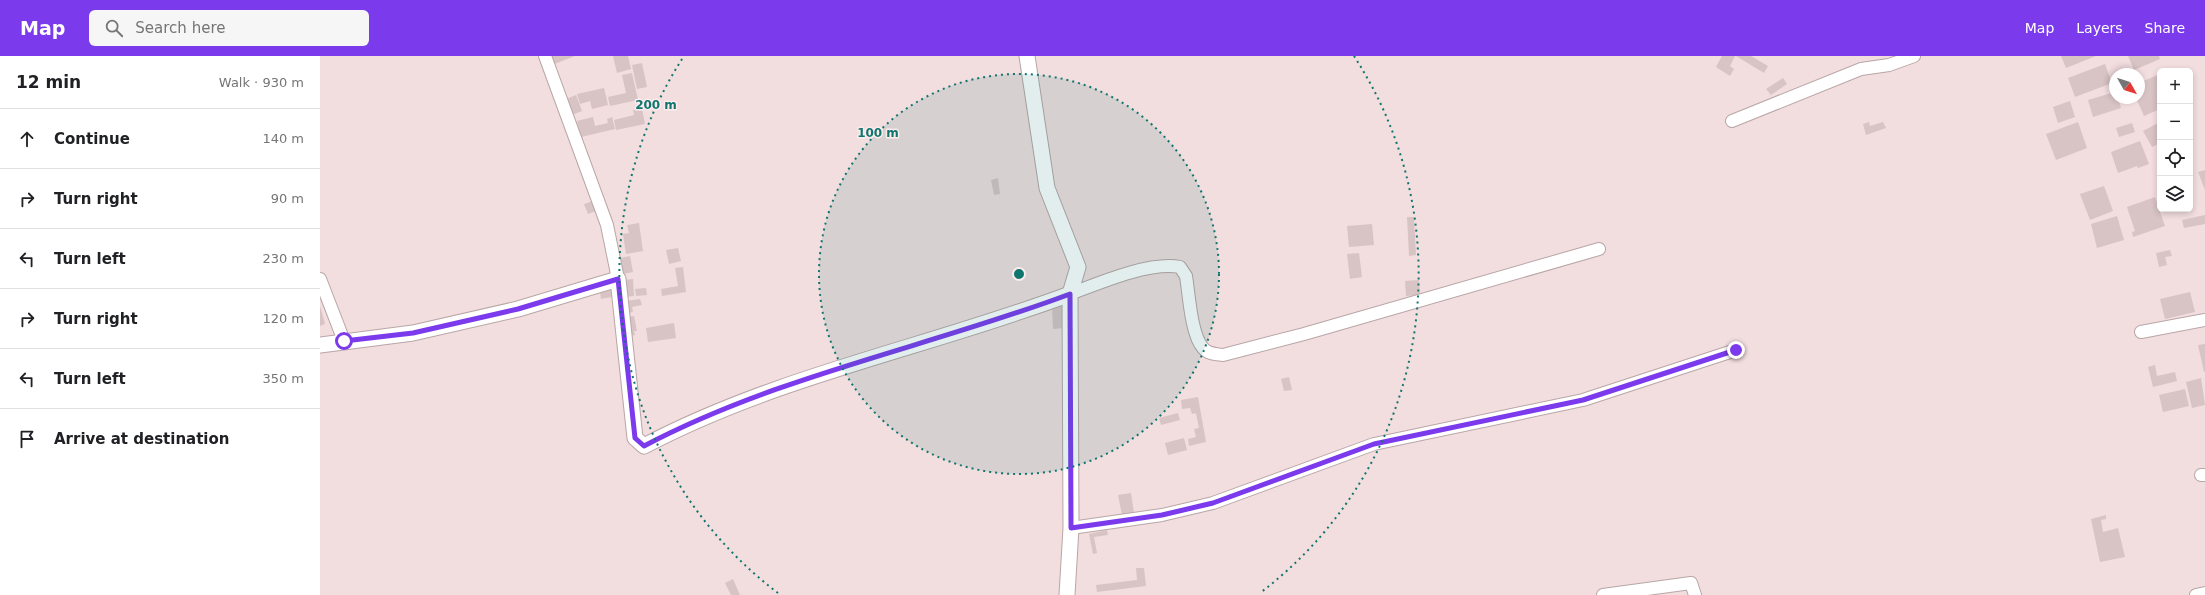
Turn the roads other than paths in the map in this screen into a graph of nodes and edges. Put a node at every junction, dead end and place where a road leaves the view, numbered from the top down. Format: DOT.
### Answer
graph roads {
  1 [pos="545,56"];
  2 [pos="1027,56"];
  3 [pos="1914,56"];
  4 [pos="1732,121"];
  5 [pos="1599,249"];
  6 [pos="320,279"];
  7 [pos="618,279"];
  8 [pos="1070,294"];
  9 [pos="2205,320"];
  10 [pos="2141,332"];
  11 [pos="344,341"];
  12 [pos="320,345"];
  13 [pos="1736,350"];
  14 [pos="1071,528"];
  15 [pos="2205,593"];
  16 [pos="1067,595"];
  17 [pos="1603,595"];
  18 [pos="1695,595"];
  19 [pos="2196,595"];
  1 -- 7 [label="street"];
  2 -- 8 [label="street"];
  3 -- 4 [label="street"];
  5 -- 8 [label="street"];
  6 -- 11 [label="street"];
  7 -- 8 [label="street"];
  7 -- 11 [label="street"];
  8 -- 14 [label="street"];
  9 -- 10 [label="street"];
  11 -- 12 [label="street"];
  13 -- 14 [label="street"];
  14 -- 16 [label="street"];
  15 -- 19 [label="street"];
  17 -- 18 [label="street"];
}
